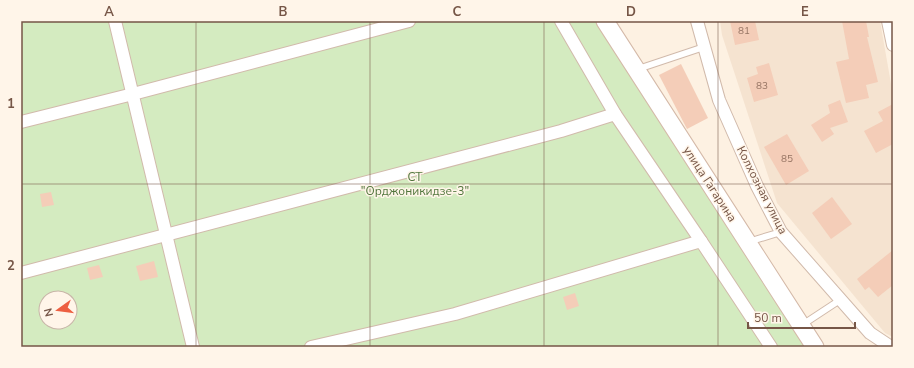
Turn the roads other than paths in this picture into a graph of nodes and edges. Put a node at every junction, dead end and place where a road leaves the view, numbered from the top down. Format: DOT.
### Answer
graph roads {
  1 [pos="115,21"];
  2 [pos="409,21"];
  3 [pos="561,21"];
  4 [pos="606,21"];
  5 [pos="697,21"];
  6 [pos="888,21"];
  7 [pos="893,45"];
  8 [pos="704,47"];
  9 [pos="637,70"];
  10 [pos="133,94"];
  11 [pos="615,114"];
  12 [pos="21,122"];
  13 [pos="781,232"];
  14 [pos="166,234"];
  15 [pos="700,241"];
  16 [pos="747,242"];
  17 [pos="21,273"];
  18 [pos="840,300"];
  19 [pos="801,326"];
  20 [pos="193,347"];
  21 [pos="311,347"];
  22 [pos="771,347"];
  23 [pos="814,347"];
  24 [pos="891,347"];
  1 -- 10 [label="street"];
  2 -- 10 [label="street"];
  3 -- 11 [label="street"];
  4 -- 9 [label="main road, улица Гагарина"];
  5 -- 8 [label="street, Колхозная улица"];
  6 -- 7 [label="street"];
  8 -- 9 [label="lane"];
  8 -- 13 [label="street, Колхозная улица"];
  9 -- 16 [label="main road, улица Гагарина"];
  10 -- 12 [label="street"];
  10 -- 14 [label="street"];
  11 -- 14 [label="street"];
  11 -- 15 [label="street"];
  13 -- 16 [label="lane"];
  13 -- 18 [label="street, Колхозная улица"];
  14 -- 17 [label="street"];
  14 -- 20 [label="street"];
  15 -- 21 [label="street"];
  15 -- 22 [label="street"];
  16 -- 19 [label="main road, улица Гагарина"];
  18 -- 19 [label="lane"];
  18 -- 24 [label="street, Колхозная улица"];
  19 -- 23 [label="main road, улица Гагарина"];
}
